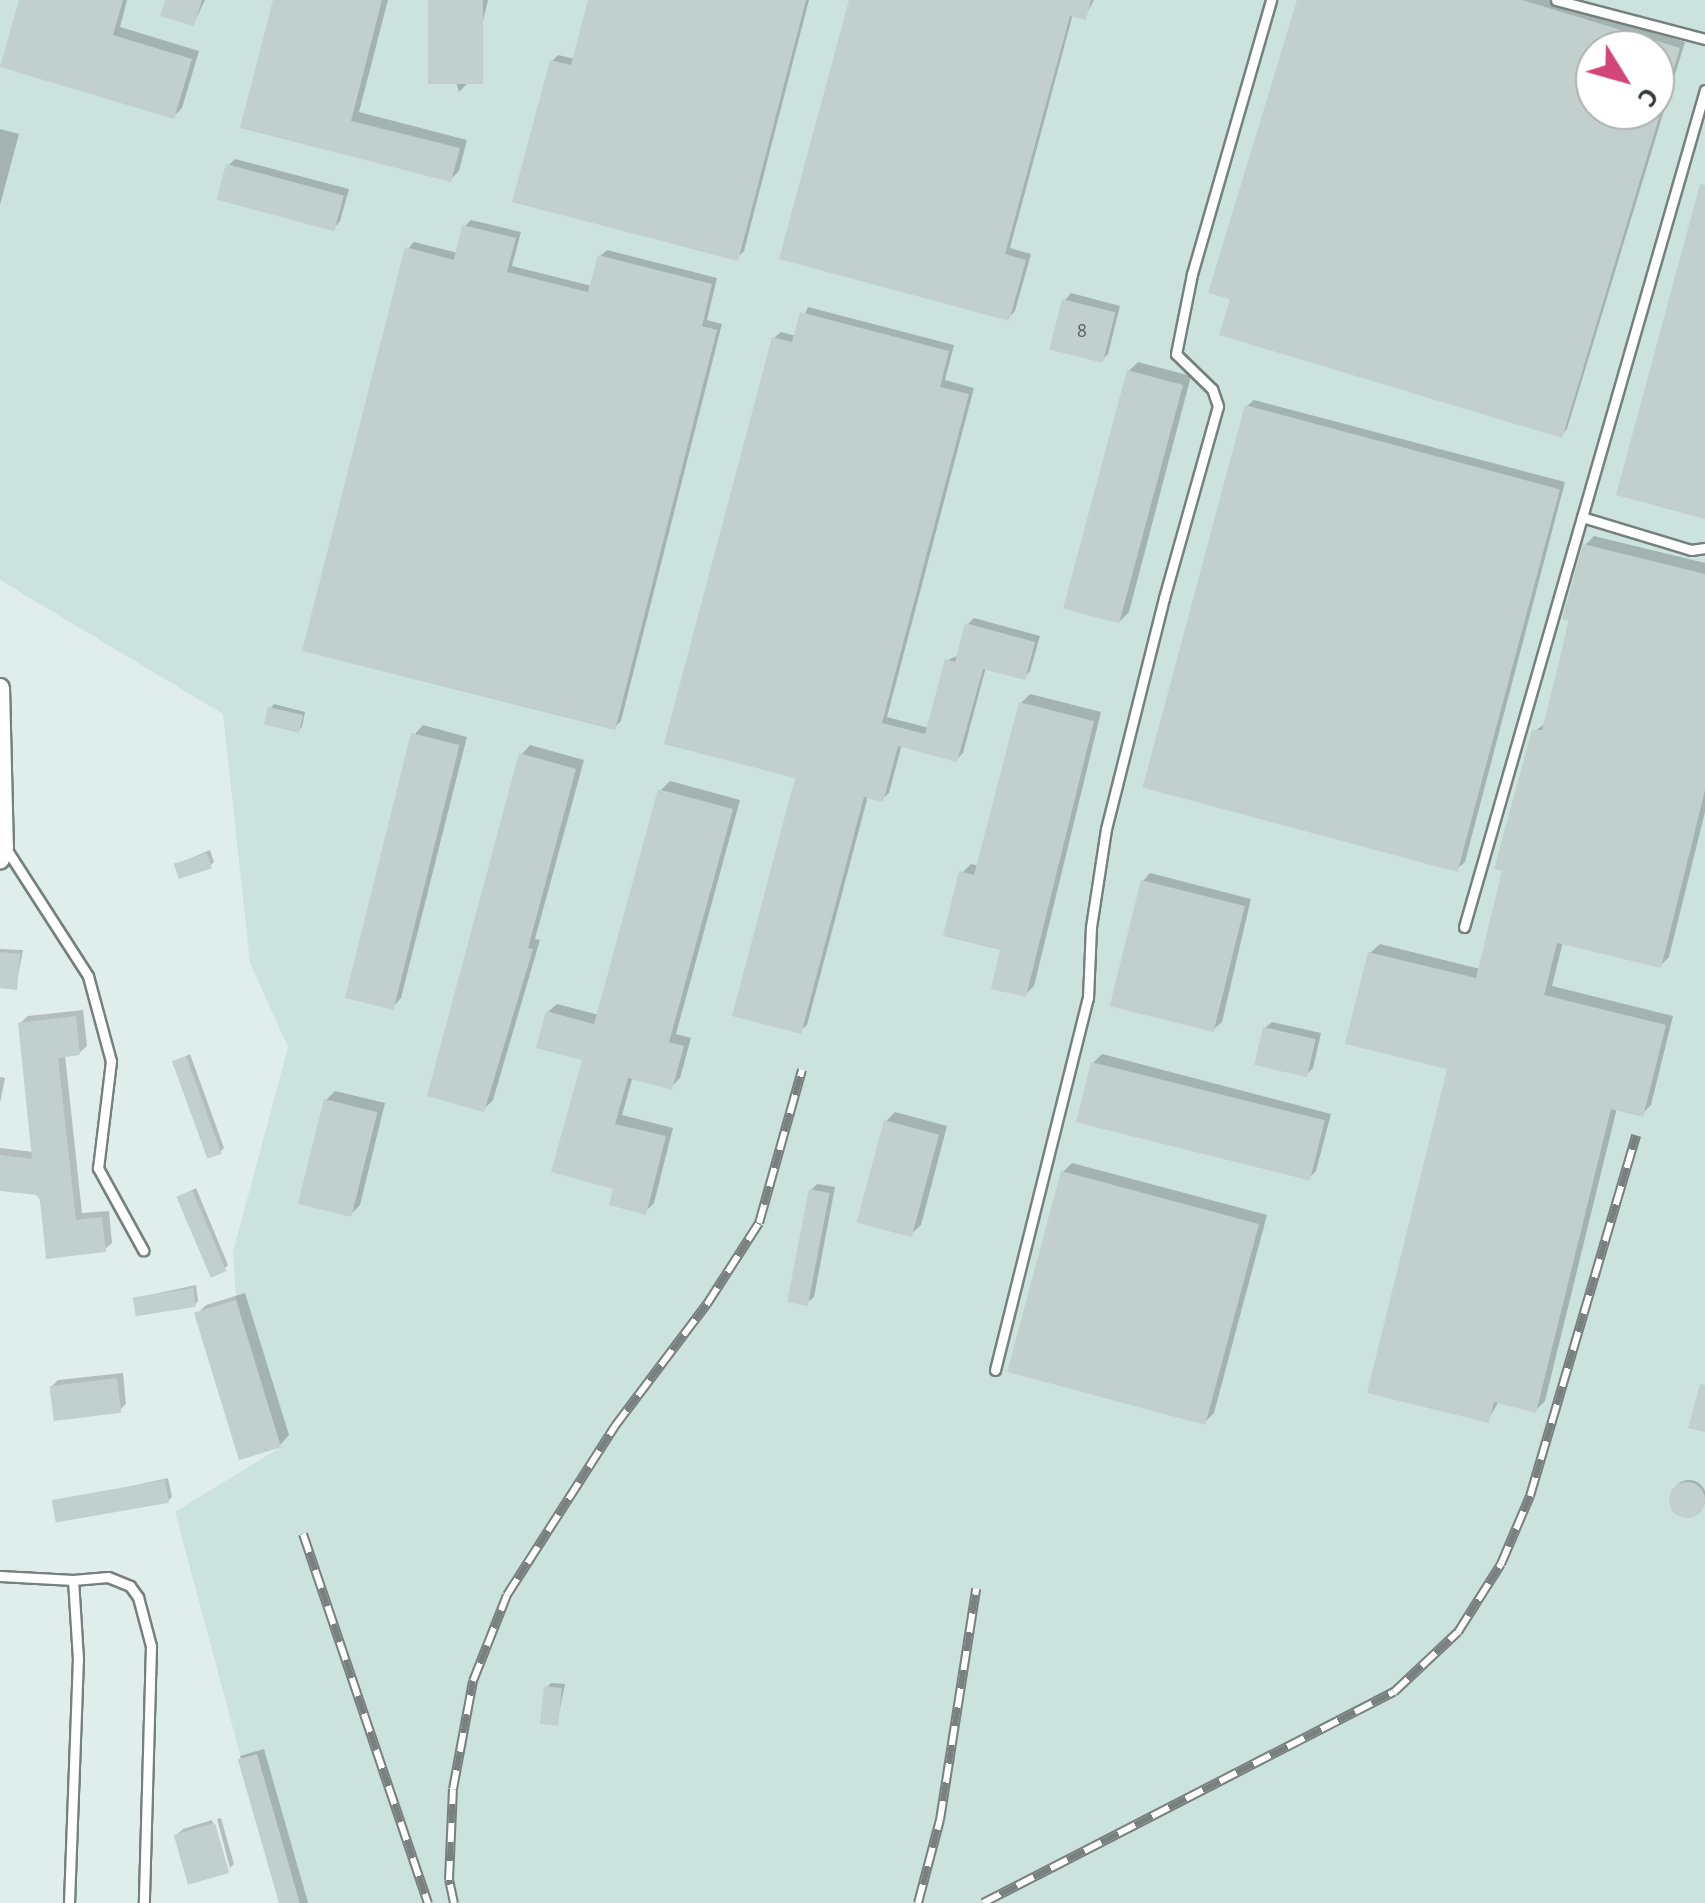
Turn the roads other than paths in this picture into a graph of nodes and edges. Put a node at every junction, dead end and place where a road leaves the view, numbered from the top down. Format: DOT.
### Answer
graph roads {
  1 [pos="1271,0"];
  2 [pos="1556,0"];
  3 [pos="1705,39"];
  4 [pos="1705,90"];
  5 [pos="1582,518"];
  6 [pos="1705,548"];
  7 [pos="0,688"];
  8 [pos="2,853"];
  9 [pos="1464,927"];
  10 [pos="143,1250"];
  11 [pos="995,1370"];
  12 [pos="0,1576"];
  13 [pos="72,1580"];
  14 [pos="69,1903"];
  15 [pos="144,1903"];
  1 -- 11 [label="lane"];
  2 -- 3 [label="lane"];
  4 -- 5 [label="lane"];
  5 -- 6 [label="lane"];
  5 -- 9 [label="lane"];
  7 -- 8 [label="street"];
  8 -- 10 [label="lane"];
  12 -- 13 [label="lane"];
  13 -- 14 [label="lane"];
  13 -- 15 [label="lane"];
}
